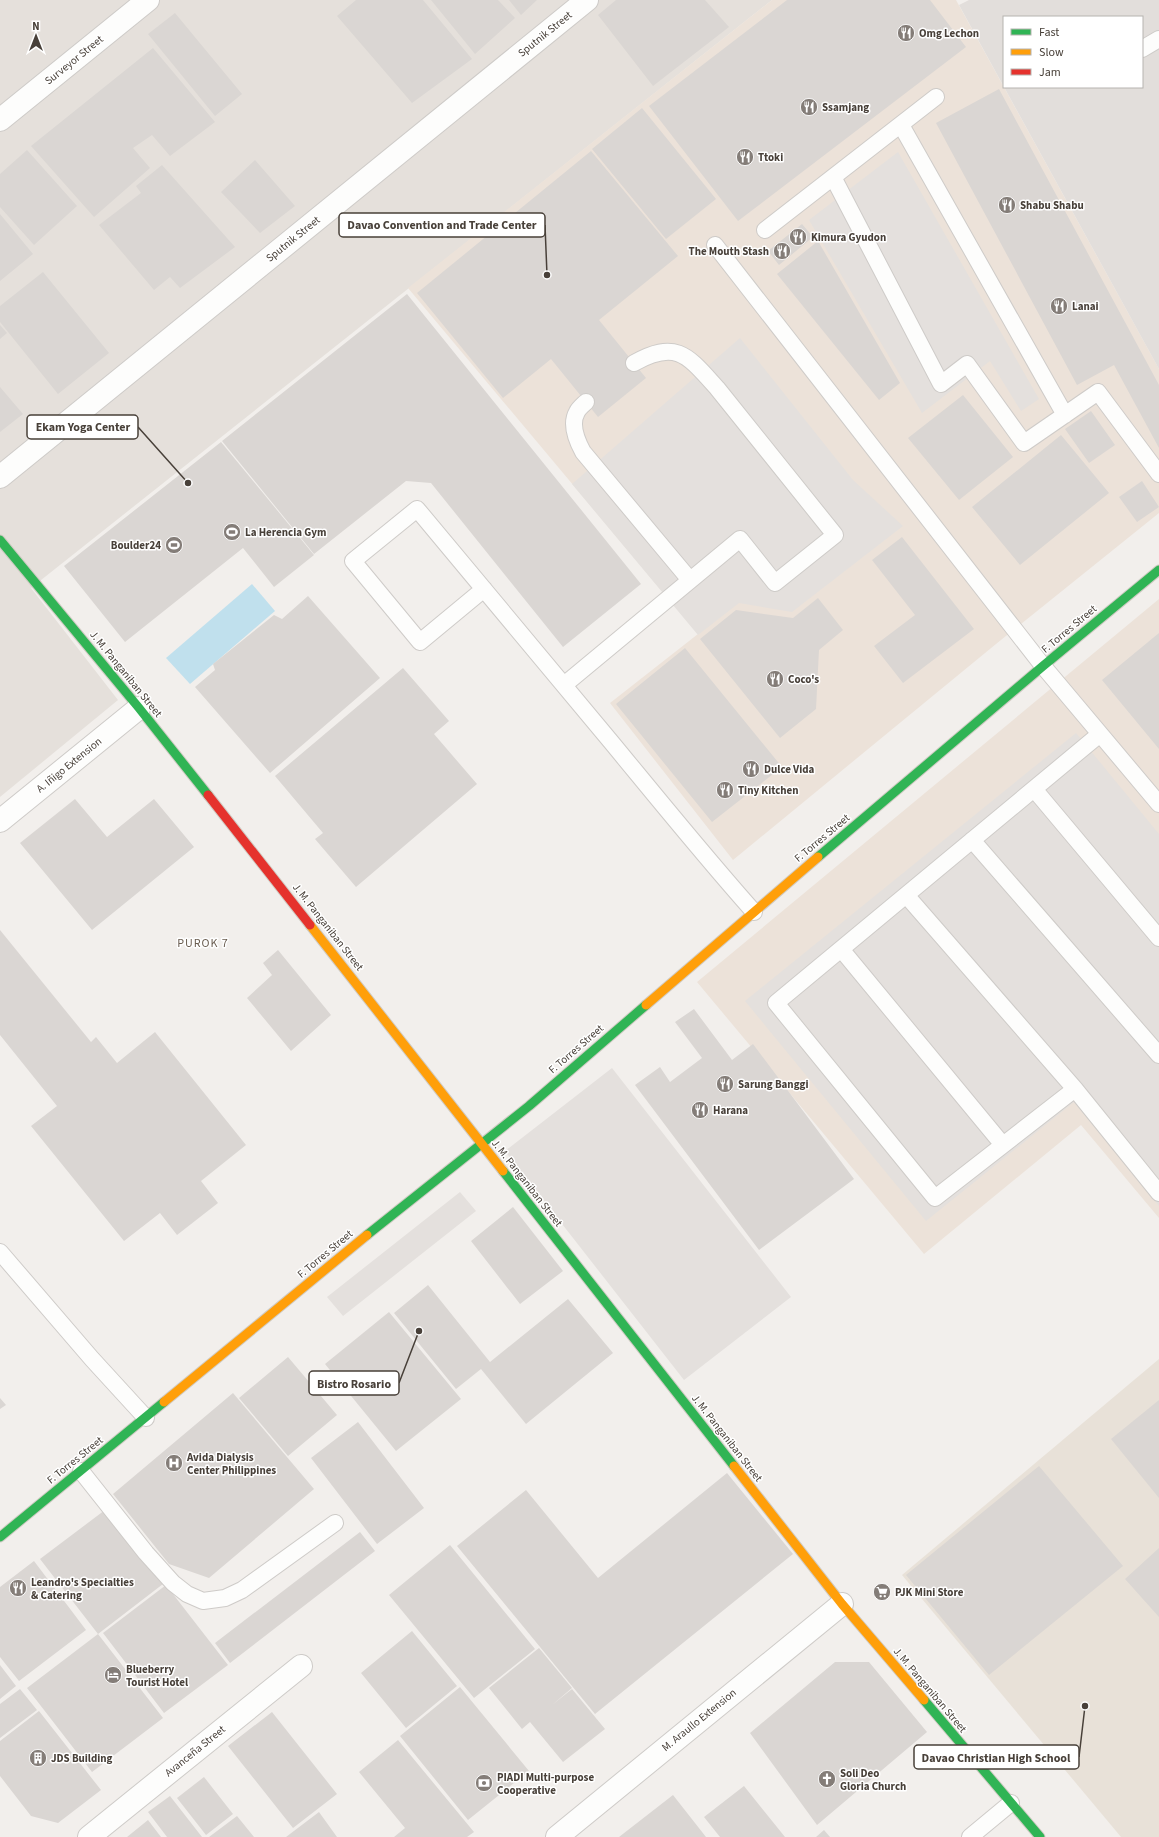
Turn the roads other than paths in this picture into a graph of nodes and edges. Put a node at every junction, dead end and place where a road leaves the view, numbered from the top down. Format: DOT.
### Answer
graph roads {
  1 [pos="148,0"];
  2 [pos="587,0"];
  3 [pos="1159,39"];
  4 [pos="1143,48"];
  5 [pos="936,97"];
  6 [pos="0,120"];
  7 [pos="901,125"];
  8 [pos="833,177"];
  9 [pos="765,230"];
  10 [pos="714,245"];
  11 [pos="634,363"];
  12 [pos="586,402"];
  13 [pos="1065,415"];
  14 [pos="1159,474"];
  15 [pos="0,477"];
  16 [pos="0,540"];
  17 [pos="1159,570"];
  18 [pos="690,580"];
  19 [pos="484,589"];
  20 [pos="1043,666"];
  21 [pos="564,685"];
  22 [pos="139,708"];
  23 [pos="1100,734"];
  24 [pos="1034,789"];
  25 [pos="1159,804"];
  26 [pos="0,821"];
  27 [pos="972,840"];
  28 [pos="906,895"];
  29 [pos="754,912"];
  30 [pos="1159,938"];
  31 [pos="841,949"];
  32 [pos="1159,1055"];
  33 [pos="1075,1089"];
  34 [pos="480,1144"];
  35 [pos="1003,1145"];
  36 [pos="1159,1193"];
  37 [pos="0,1252"];
  38 [pos="146,1418"];
  39 [pos="81,1471"];
  40 [pos="335,1523"];
  41 [pos="0,1538"];
  42 [pos="842,1604"];
  43 [pos="301,1666"];
  44 [pos="1011,1803"];
  45 [pos="89,1837"];
  46 [pos="557,1837"];
  47 [pos="970,1837"];
  48 [pos="1040,1837"];
  1 -- 6 [label="street, Surveyor Street"];
  2 -- 15 [label="street, Sputnik Street"];
  3 -- 4 [label="lane"];
  5 -- 7 [label="lane"];
  7 -- 8 [label="lane"];
  7 -- 13 [label="lane"];
  8 -- 9 [label="lane"];
  8 -- 13 [label="lane"];
  10 -- 20 [label="lane"];
  11 -- 18 [label="lane"];
  12 -- 18 [label="lane"];
  13 -- 14 [label="lane"];
  16 -- 22 [label="street, J. M. Panganiban Street"];
  17 -- 20 [label="street, F. Torres Street"];
  18 -- 21 [label="lane"];
  19 -- 19 [label="lane"];
  19 -- 21 [label="lane"];
  20 -- 23 [label="lane"];
  20 -- 29 [label="street, F. Torres Street"];
  21 -- 29 [label="lane"];
  22 -- 26 [label="street, A. Iñigo Extension"];
  22 -- 34 [label="street, J. M. Panganiban Street"];
  23 -- 24 [label="lane"];
  23 -- 25 [label="lane"];
  24 -- 27 [label="lane"];
  24 -- 30 [label="lane"];
  27 -- 28 [label="lane"];
  27 -- 32 [label="lane"];
  28 -- 31 [label="lane"];
  28 -- 33 [label="lane"];
  29 -- 34 [label="street, F. Torres Street"];
  31 -- 35 [label="lane"];
  31 -- 35 [label="lane"];
  33 -- 35 [label="lane"];
  33 -- 36 [label="lane"];
  34 -- 38 [label="street, F. Torres Street"];
  34 -- 42 [label="street, J. M. Panganiban Street"];
  37 -- 38 [label="lane"];
  38 -- 39 [label="street, F. Torres Street"];
  39 -- 40 [label="lane"];
  39 -- 41 [label="street, F. Torres Street"];
  42 -- 44 [label="street, J. M. Panganiban Street"];
  42 -- 46 [label="street, M. Araullo Extension"];
  43 -- 45 [label="street, Avanceña Street"];
  44 -- 47 [label="lane"];
  44 -- 48 [label="street, J. M. Panganiban Street"];
}
